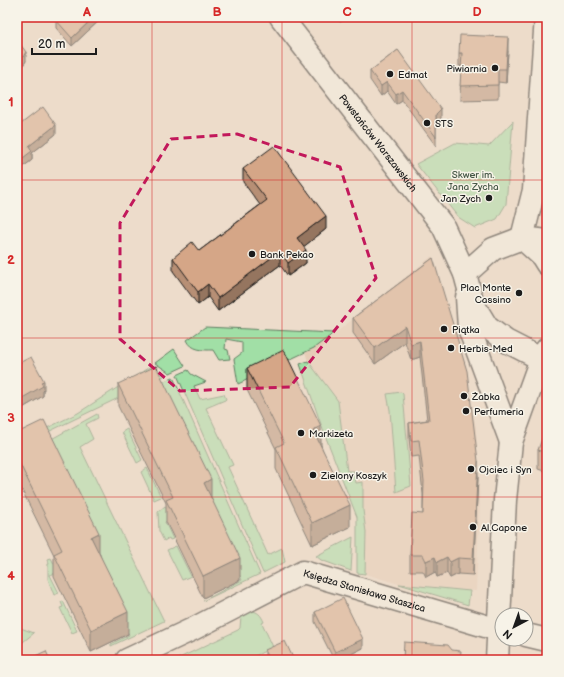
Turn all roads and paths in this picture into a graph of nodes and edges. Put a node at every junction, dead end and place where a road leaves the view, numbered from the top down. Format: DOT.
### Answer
graph roads {
  1 [pos="281,17"];
  2 [pos="546,17"];
  3 [pos="522,238"];
  4 [pos="547,241"];
  5 [pos="547,264"];
  6 [pos="465,274"];
  7 [pos="544,354"];
  8 [pos="511,442"];
  9 [pos="501,607"];
  10 [pos="494,629"];
  11 [pos="534,637"];
  12 [pos="547,640"];
  13 [pos="498,647"];
  14 [pos="127,660"];
  15 [pos="497,660"];
  1 -- 6 [label="street, Powstańców Warszawskich"];
  2 -- 3 [label="street"];
  3 -- 4 [label="street"];
  3 -- 5 [label="street"];
  3 -- 6 [label="street"];
  6 -- 7 [label="street"];
  6 -- 8 [label="street"];
  7 -- 8 [label="street"];
  8 -- 9 [label="street"];
  10 -- 14 [label="street, Księdza Stanisława Staszica"];
  11 -- 12 [label="street"];
  13 -- 15 [label="street"];
}
